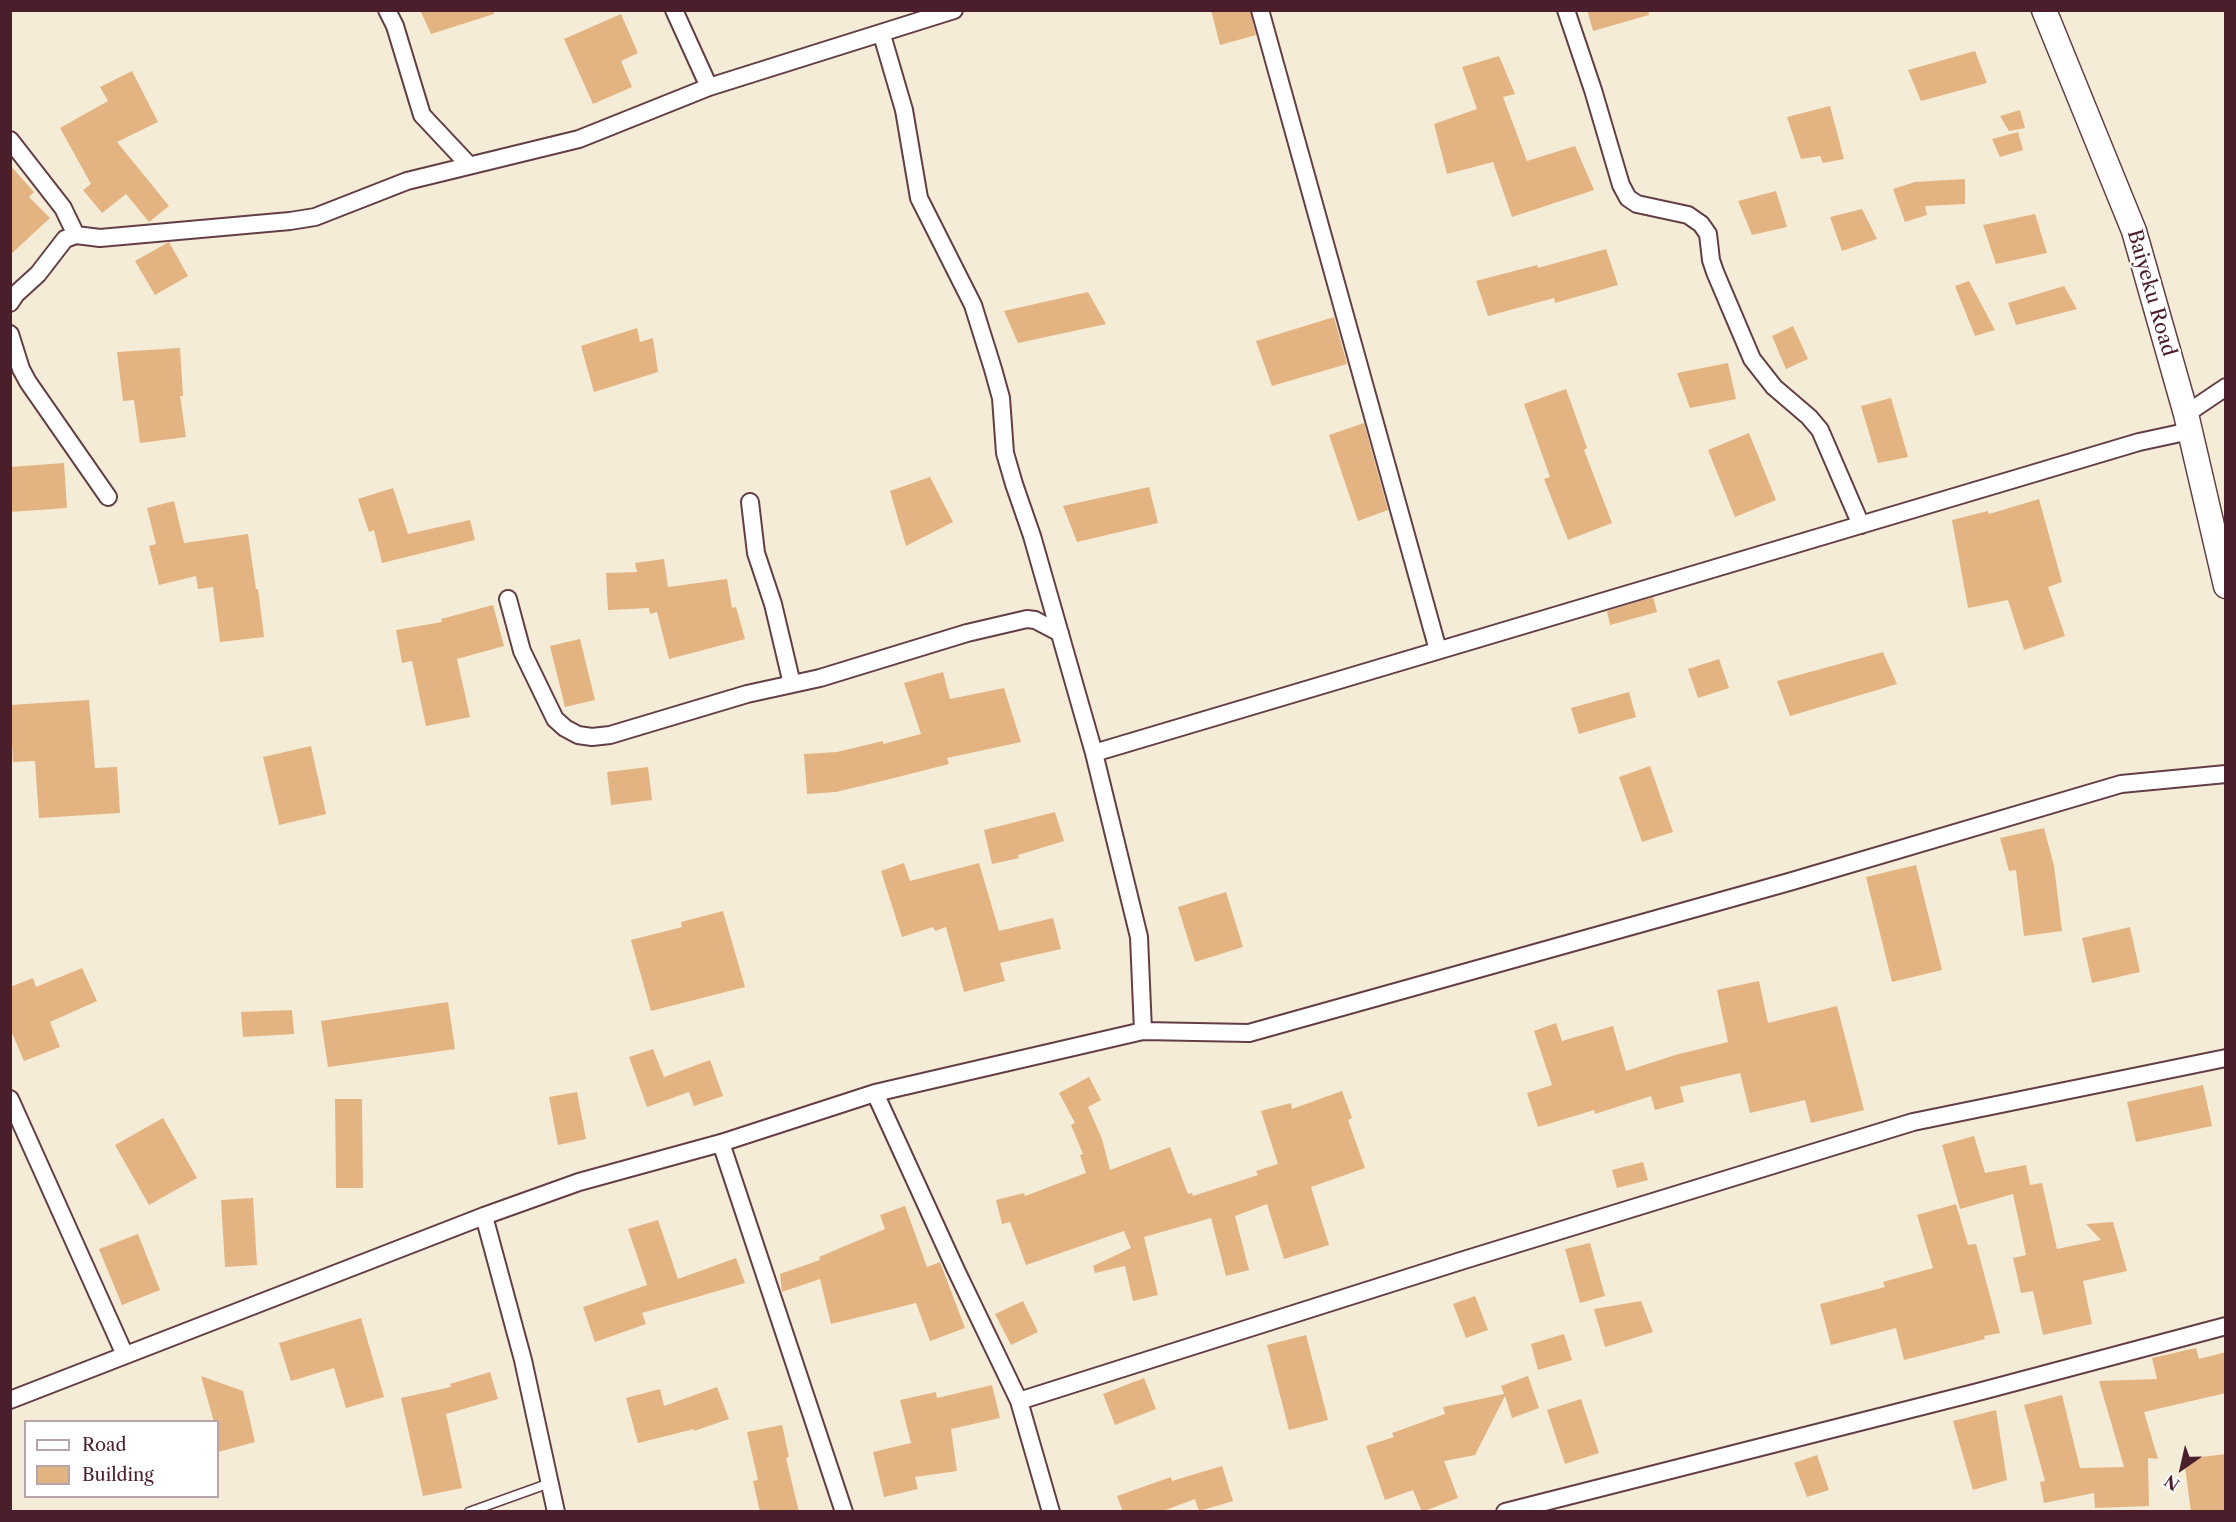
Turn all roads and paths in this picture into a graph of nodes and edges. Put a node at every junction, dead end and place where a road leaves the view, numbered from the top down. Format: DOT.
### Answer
graph roads {
  1 [pos="387,10"];
  2 [pos="674,10"];
  3 [pos="954,10"];
  4 [pos="1260,10"];
  5 [pos="1566,10"];
  6 [pos="2044,10"];
  7 [pos="882,35"];
  8 [pos="709,87"];
  9 [pos="10,140"];
  10 [pos="468,165"];
  11 [pos="76,235"];
  12 [pos="10,303"];
  13 [pos="10,334"];
  14 [pos="2226,387"];
  15 [pos="2188,423"];
  16 [pos="108,497"];
  17 [pos="750,502"];
  18 [pos="1861,525"];
  19 [pos="2226,586"];
  20 [pos="508,599"];
  21 [pos="1060,633"];
  22 [pos="1438,650"];
  23 [pos="792,684"];
  24 [pos="1094,753"];
  25 [pos="2226,774"];
  26 [pos="1143,1031"];
  27 [pos="2226,1058"];
  28 [pos="875,1093"];
  29 [pos="12,1106"];
  30 [pos="721,1143"];
  31 [pos="484,1216"];
  32 [pos="2226,1326"];
  33 [pos="125,1355"];
  34 [pos="10,1400"];
  35 [pos="1019,1401"];
  36 [pos="550,1483"];
  37 [pos="470,1512"];
  38 [pos="556,1512"];
  39 [pos="844,1512"];
  40 [pos="1051,1512"];
  41 [pos="1505,1512"];
  1 -- 10 [label="street"];
  2 -- 8 [label="street"];
  3 -- 7 [label="street"];
  4 -- 22 [label="street"];
  5 -- 18 [label="street"];
  6 -- 15 [label="main road, Baiyeku Road"];
  7 -- 8 [label="street"];
  7 -- 21 [label="street"];
  8 -- 10 [label="street"];
  9 -- 11 [label="street"];
  10 -- 11 [label="street"];
  11 -- 12 [label="street"];
  13 -- 16 [label="street"];
  14 -- 15 [label="street"];
  15 -- 18 [label="street"];
  15 -- 19 [label="main road, Baiyeku Road"];
  17 -- 23 [label="street"];
  18 -- 22 [label="street"];
  20 -- 23 [label="street"];
  21 -- 23 [label="street"];
  21 -- 24 [label="street"];
  22 -- 24 [label="street"];
  24 -- 26 [label="street"];
  25 -- 26 [label="street"];
  26 -- 28 [label="street"];
  27 -- 35 [label="street"];
  28 -- 30 [label="street"];
  28 -- 35 [label="street"];
  29 -- 33 [label="street"];
  30 -- 31 [label="street"];
  30 -- 39 [label="street"];
  31 -- 33 [label="street"];
  31 -- 36 [label="street"];
  32 -- 41 [label="street"];
  33 -- 34 [label="street"];
  35 -- 40 [label="street"];
  36 -- 37 [label="lane"];
  36 -- 38 [label="street"];
}
